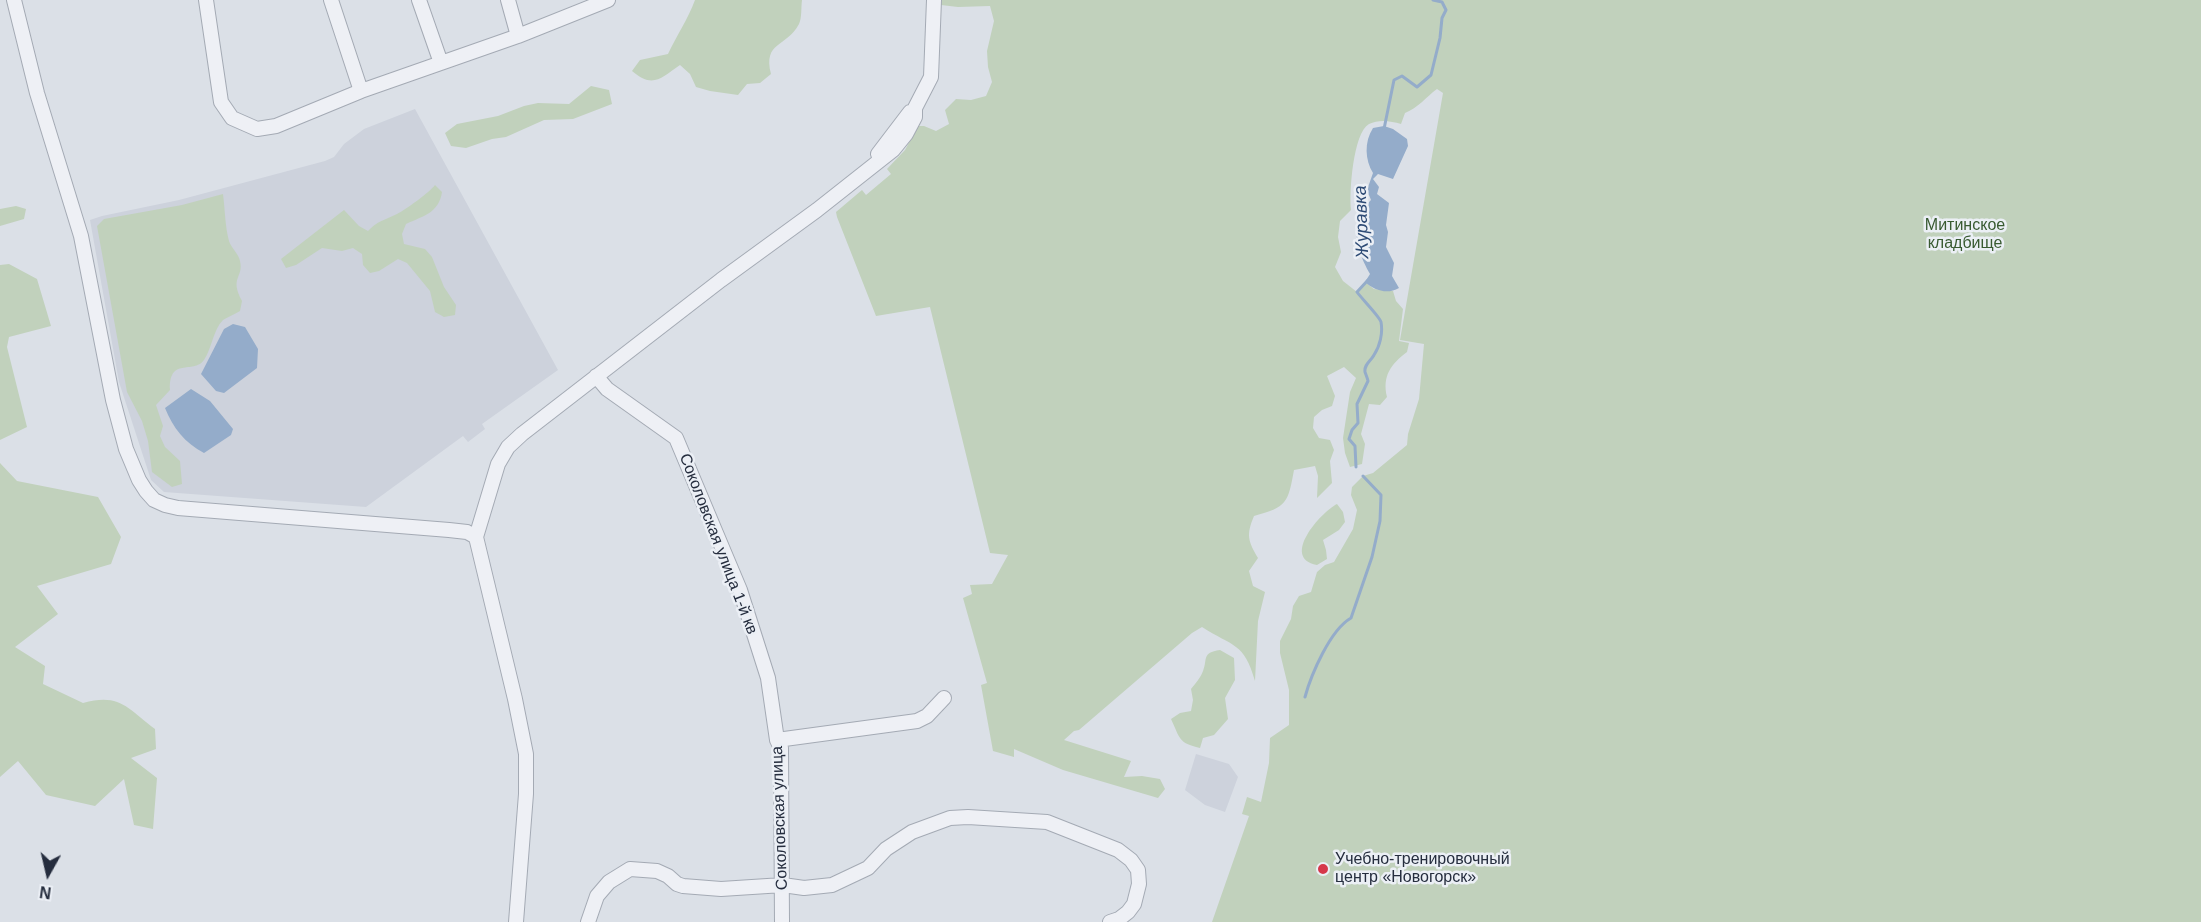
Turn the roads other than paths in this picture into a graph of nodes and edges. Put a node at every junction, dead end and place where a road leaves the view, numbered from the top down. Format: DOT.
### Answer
graph roads {
  1 [pos="14,0"];
  2 [pos="206,0"];
  3 [pos="331,0"];
  4 [pos="419,0"];
  5 [pos="508,0"];
  6 [pos="608,0"];
  7 [pos="934,0"];
  8 [pos="518,36"];
  9 [pos="441,63"];
  10 [pos="362,91"];
  11 [pos="596,376"];
  12 [pos="476,537"];
  13 [pos="768,678"];
  14 [pos="944,698"];
  15 [pos="777,740"];
  16 [pos="783,885"];
  17 [pos="516,922"];
  18 [pos="588,922"];
  19 [pos="783,922"];
  20 [pos="1110,922"];
  1 -- 12 [label="street"];
  2 -- 10 [label="street"];
  3 -- 10 [label="street"];
  4 -- 9 [label="street"];
  5 -- 8 [label="street"];
  6 -- 8 [label="street"];
  7 -- 11 [label="street"];
  8 -- 9 [label="street"];
  9 -- 10 [label="street"];
  11 -- 12 [label="street"];
  11 -- 13 [label="street, Соколовская улица 1-й кв"];
  12 -- 17 [label="street"];
  13 -- 15 [label="street, Соколовская улица"];
  14 -- 15 [label="street"];
  15 -- 16 [label="street, Соколовская улица"];
  16 -- 18 [label="street"];
  16 -- 19 [label="street, Соколовская улица"];
  16 -- 20 [label="street"];
}
